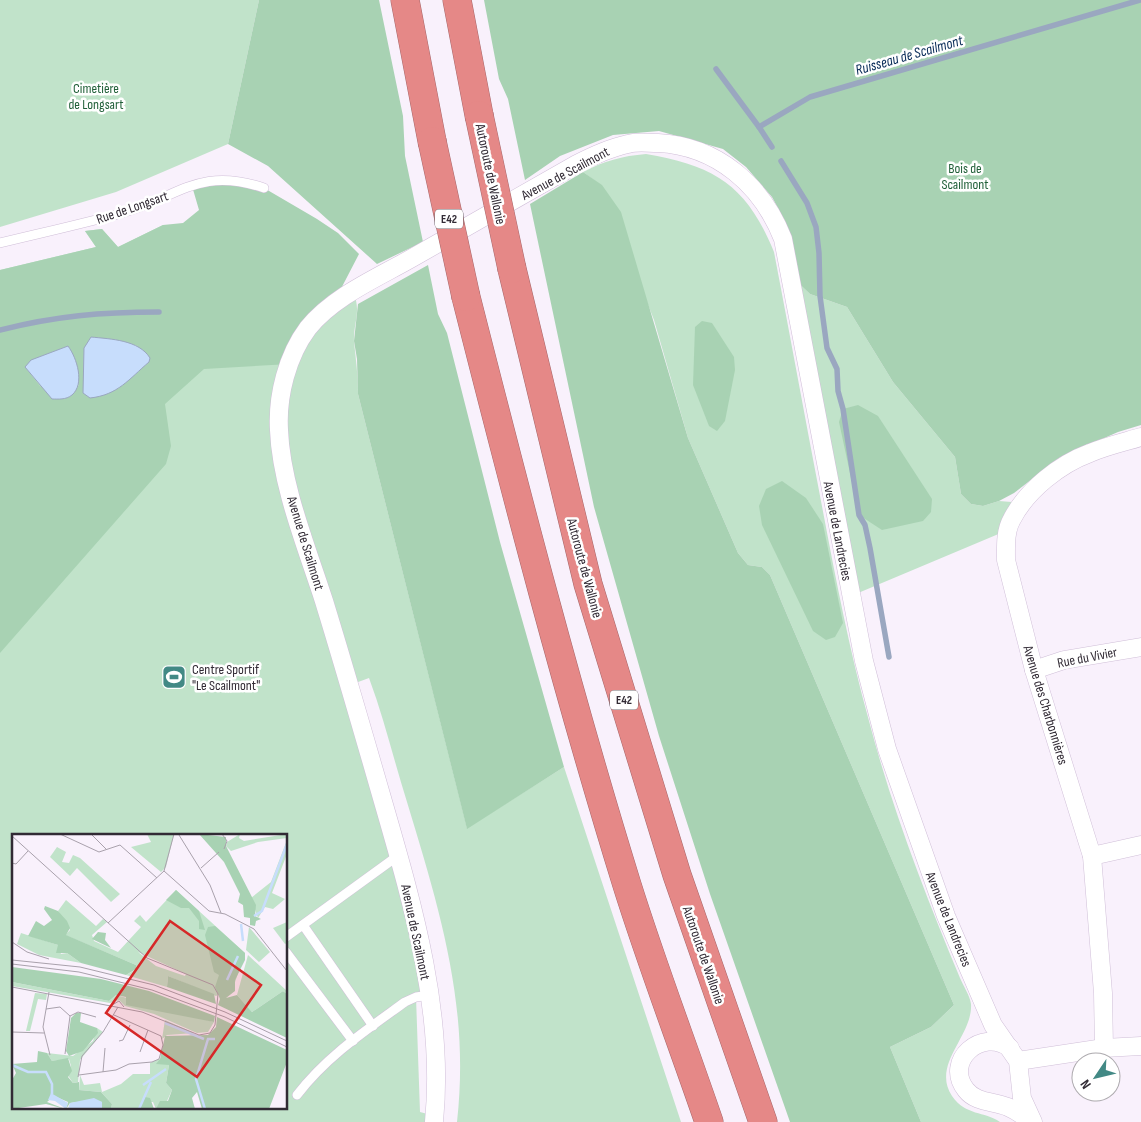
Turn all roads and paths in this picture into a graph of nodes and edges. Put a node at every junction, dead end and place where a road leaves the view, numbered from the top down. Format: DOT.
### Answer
graph roads {
  1 [pos="405,0"];
  2 [pos="456,0"];
  3 [pos="629,143"];
  4 [pos="264,188"];
  5 [pos="0,243"];
  6 [pos="1141,437"];
  7 [pos="1141,647"];
  8 [pos="1034,670"];
  9 [pos="1141,845"];
  10 [pos="399,855"];
  11 [pos="1092,856"];
  12 [pos="303,925"];
  13 [pos="288,936"];
  14 [pos="288,955"];
  15 [pos="430,996"];
  16 [pos="983,1002"];
  17 [pos="373,1026"];
  18 [pos="352,1041"];
  19 [pos="972,1046"];
  20 [pos="1141,1046"];
  21 [pos="1104,1048"];
  22 [pos="1018,1064"];
  23 [pos="297,1096"];
  24 [pos="993,1102"];
  25 [pos="434,1122"];
  26 [pos="710,1122"];
  27 [pos="763,1122"];
  28 [pos="1032,1122"];
  1 -- 26 [label="highway, E42, bridge"];
  2 -- 27 [label="highway, Autoroute de Wallonie / E42, bridge"];
  3 -- 10 [label="street, Avenue de Scailmont"];
  3 -- 16 [label="street, Avenue de Landrecies"];
  4 -- 5 [label="lane, Rue de Longsart"];
  6 -- 8 [label="street, Avenue des Charbonnières"];
  7 -- 8 [label="street, Rue du Vivier"];
  8 -- 11 [label="street, Avenue des Charbonnières"];
  9 -- 11 [label="street"];
  10 -- 12 [label="lane"];
  10 -- 15 [label="street, Avenue de Scailmont"];
  11 -- 21 [label="street, Avenue des Charbonnières"];
  12 -- 13 [label="lane"];
  12 -- 17 [label="lane"];
  14 -- 18 [label="lane"];
  15 -- 17 [label="lane"];
  15 -- 25 [label="street, Avenue de Scailmont"];
  16 -- 19 [label="street"];
  16 -- 22 [label="street, Avenue de Landrecies"];
  17 -- 18 [label="lane"];
  18 -- 23 [label="lane"];
  19 -- 22 [label="street"];
  19 -- 24 [label="street"];
  20 -- 21 [label="street"];
  21 -- 22 [label="street"];
  22 -- 24 [label="street"];
  22 -- 28 [label="street"];
  24 -- 28 [label="street"];
}
